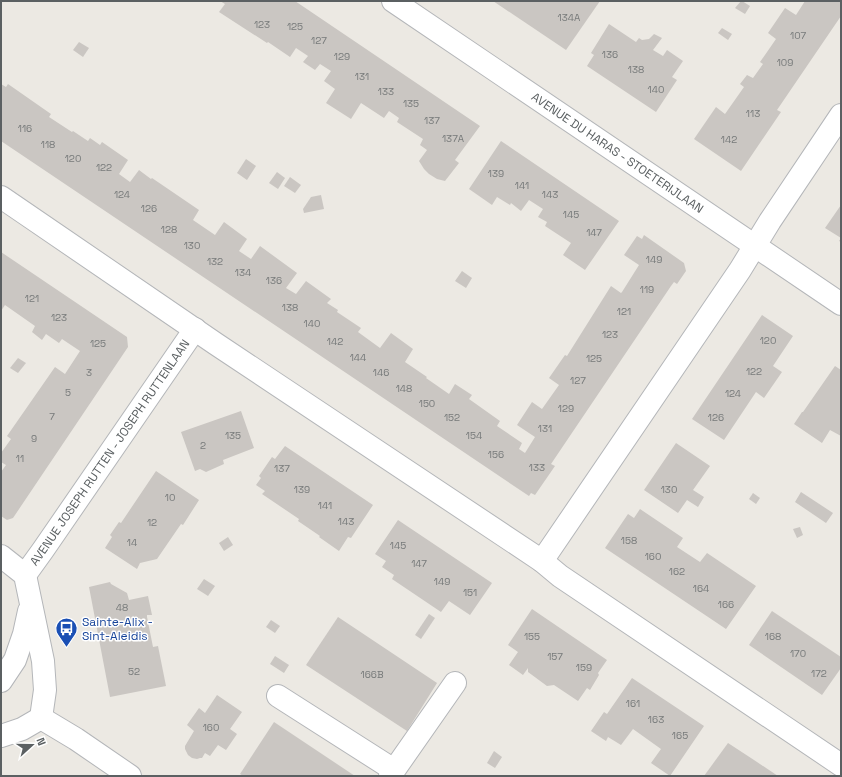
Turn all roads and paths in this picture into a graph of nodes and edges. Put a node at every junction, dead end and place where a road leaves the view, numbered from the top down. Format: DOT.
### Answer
graph roads {
  1 [pos="393,1"];
  2 [pos="841,115"];
  3 [pos="1,197"];
  4 [pos="755,246"];
  5 [pos="841,304"];
  6 [pos="195,329"];
  7 [pos="1,556"];
  8 [pos="542,561"];
  9 [pos="25,575"];
  10 [pos="30,603"];
  11 [pos="1,681"];
  12 [pos="455,683"];
  13 [pos="278,696"];
  14 [pos="42,718"];
  15 [pos="1,736"];
  16 [pos="841,765"];
  17 [pos="392,773"];
  18 [pos="130,776"];
  1 -- 4 [label="street, AVENUE DU HARAS - STOETERIJLAAN"];
  2 -- 4 [label="street"];
  3 -- 6 [label="street"];
  4 -- 5 [label="street, AVENUE DU HARAS - STOETERIJLAAN"];
  4 -- 8 [label="street"];
  6 -- 8 [label="street"];
  6 -- 9 [label="street, AVENUE JOSEPH RUTTEN - JOSEPH RUTTENLAAN"];
  7 -- 9 [label="street"];
  8 -- 16 [label="street"];
  9 -- 10 [label="street"];
  10 -- 11 [label="street"];
  10 -- 14 [label="street"];
  12 -- 17 [label="street"];
  13 -- 17 [label="street"];
  14 -- 15 [label="street"];
  14 -- 18 [label="street"];
}
